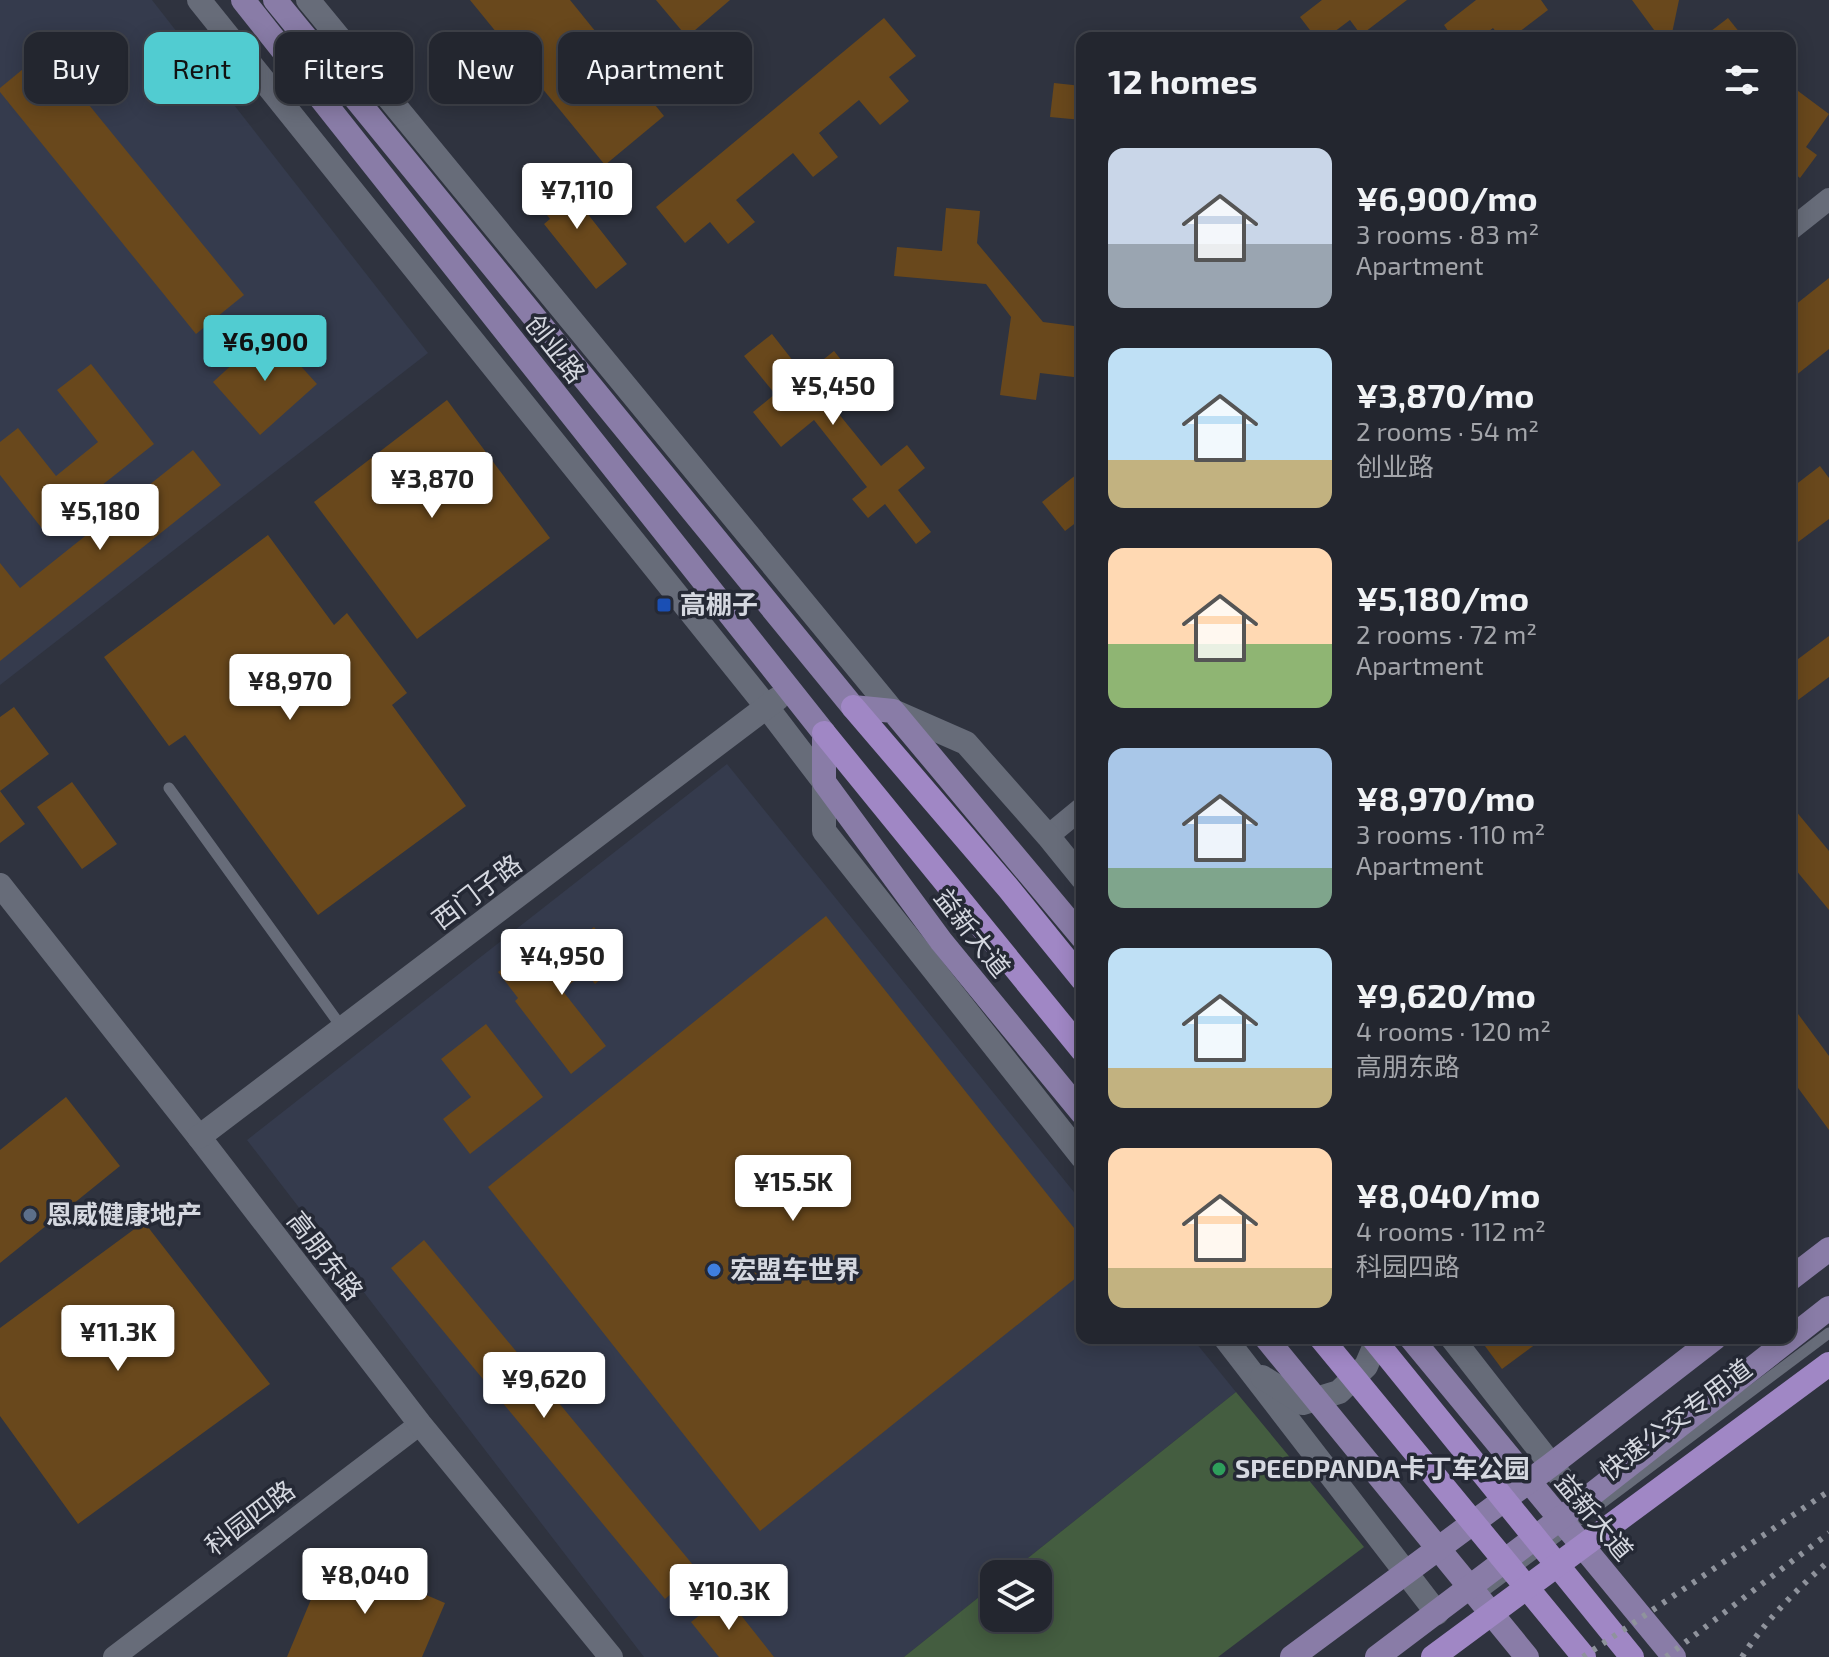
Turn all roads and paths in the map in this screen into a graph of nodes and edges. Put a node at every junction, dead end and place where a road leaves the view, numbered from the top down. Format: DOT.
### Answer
graph roads {
  1 [pos="199,0"];
  2 [pos="243,0"];
  3 [pos="275,0"];
  4 [pos="308,0"];
  5 [pos="1829,199"];
  6 [pos="1796,225"];
  7 [pos="790,690"];
  8 [pos="766,706"];
  9 [pos="853,707"];
  10 [pos="893,711"];
  11 [pos="824,733"];
  12 [pos="824,782"];
  13 [pos="169,788"];
  14 [pos="1076,813"];
  15 [pos="1048,836"];
  16 [pos="1076,871"];
  17 [pos="0,885"];
  18 [pos="1076,930"];
  19 [pos="1076,972"];
  20 [pos="343,1029"];
  21 [pos="1076,1043"];
  22 [pos="1076,1106"];
  23 [pos="199,1137"];
  24 [pos="1076,1149"];
  25 [pos="1829,1249"];
  26 [pos="1796,1274"];
  27 [pos="1829,1308"];
  28 [pos="1829,1333"];
  29 [pos="1796,1334"];
  30 [pos="1230,1344"];
  31 [pos="1271,1344"];
  32 [pos="1326,1344"];
  33 [pos="1374,1344"];
  34 [pos="1381,1344"];
  35 [pos="1416,1344"];
  36 [pos="1457,1344"];
  37 [pos="1707,1344"];
  38 [pos="1783,1344"];
  39 [pos="1829,1364"];
  40 [pos="1250,1370"];
  41 [pos="420,1424"];
  42 [pos="1551,1465"];
  43 [pos="1581,1503"];
  44 [pos="1407,1573"];
  45 [pos="1437,1613"];
  46 [pos="114,1657"];
  47 [pos="611,1657"];
  48 [pos="1292,1657"];
  49 [pos="1377,1657"];
  50 [pos="1396,1657"];
  51 [pos="1433,1657"];
  52 [pos="1527,1657"];
  53 [pos="1584,1657"];
  54 [pos="1632,1657"];
  55 [pos="1674,1657"];
  1 -- 8 [label="street"];
  2 -- 7 [label="main road, 创业路"];
  3 -- 9 [label="main road, 创业路"];
  4 -- 10 [label="street"];
  5 -- 6 [label="street"];
  7 -- 8 [label="street, 西门子路"];
  7 -- 11 [label="main road, 创业路"];
  8 -- 12 [label="street"];
  8 -- 20 [label="street, 西门子路"];
  9 -- 10 [label="main road"];
  9 -- 19 [label="highway"];
  10 -- 15 [label="street"];
  10 -- 18 [label="main road"];
  11 -- 12 [label="main road"];
  11 -- 21 [label="highway"];
  12 -- 22 [label="main road, 益新大道"];
  12 -- 24 [label="street"];
  13 -- 20 [label="lane"];
  14 -- 15 [label="street"];
  15 -- 16 [label="street"];
  17 -- 23 [label="street, 高朋东路"];
  20 -- 23 [label="street, 西门子路"];
  23 -- 41 [label="street, 高朋东路"];
  25 -- 26 [label="main road"];
  27 -- 29 [label="main road"];
  28 -- 50 [label="lane, 快速公交专用道"];
  30 -- 40 [label="street"];
  31 -- 52 [label="main road"];
  32 -- 53 [label="highway"];
  33 -- 40 [label="street"];
  34 -- 54 [label="highway"];
  35 -- 55 [label="main road, 益新大道"];
  36 -- 42 [label="street"];
  37 -- 42 [label="main road"];
  38 -- 43 [label="main road"];
  39 -- 51 [label="highway"];
  40 -- 44 [label="street"];
  41 -- 46 [label="street, 科园四路"];
  41 -- 47 [label="street, 高朋东路"];
  42 -- 43 [label="street"];
  42 -- 44 [label="main road"];
  43 -- 45 [label="main road"];
  44 -- 45 [label="street"];
  44 -- 48 [label="main road"];
  45 -- 49 [label="main road"];
}
